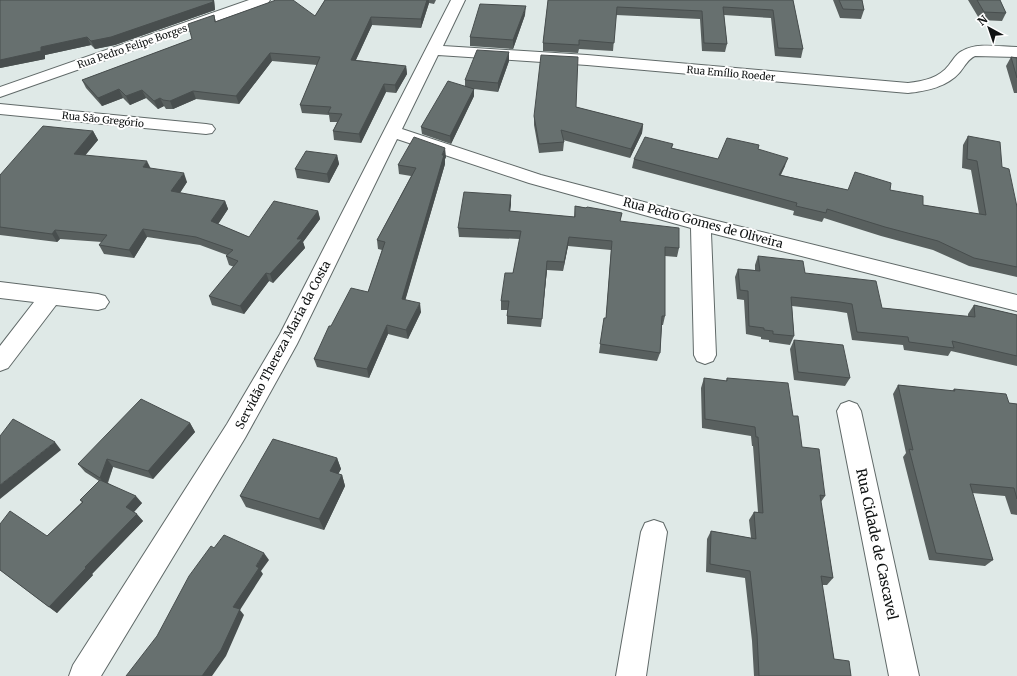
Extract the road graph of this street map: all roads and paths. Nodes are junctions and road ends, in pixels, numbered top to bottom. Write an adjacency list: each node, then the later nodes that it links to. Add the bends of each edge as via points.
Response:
1 (264, 0): 5 (street, Rua Pedro Felipe Borges)
2 (458, 0): 3 (street, Servidão Thereza Maria da Costa)
3 (433, 50): 4 (street, Rua Emílio Roeder, via 587,60 908,88 939,82 966,54 977,51); 8 (street, Servidão Thereza Maria da Costa)
4 (1017, 52)
5 (0, 92)
6 (0, 109): 7 (street, Rua São Gregório)
7 (206, 130)
8 (392, 132): 9 (street, Rua Pedro Gomes de Oliveira, via 535,179); 18 (street, Servidão Thereza Maria da Costa, via 289,338 236,432)
9 (701, 224): 13 (street, Rua Pedro Gomes de Oliveira); 14 (street)
10 (0, 290): 11 (street)
11 (51, 296): 12 (street); 15 (street)
12 (98, 302)
13 (1017, 303)
14 (705, 355)
15 (0, 362)
16 (849, 411): 20 (street, Rua Cidade de Cascavel)
17 (654, 532): 19 (street)
18 (84, 676)
19 (631, 676)
20 (904, 676)

